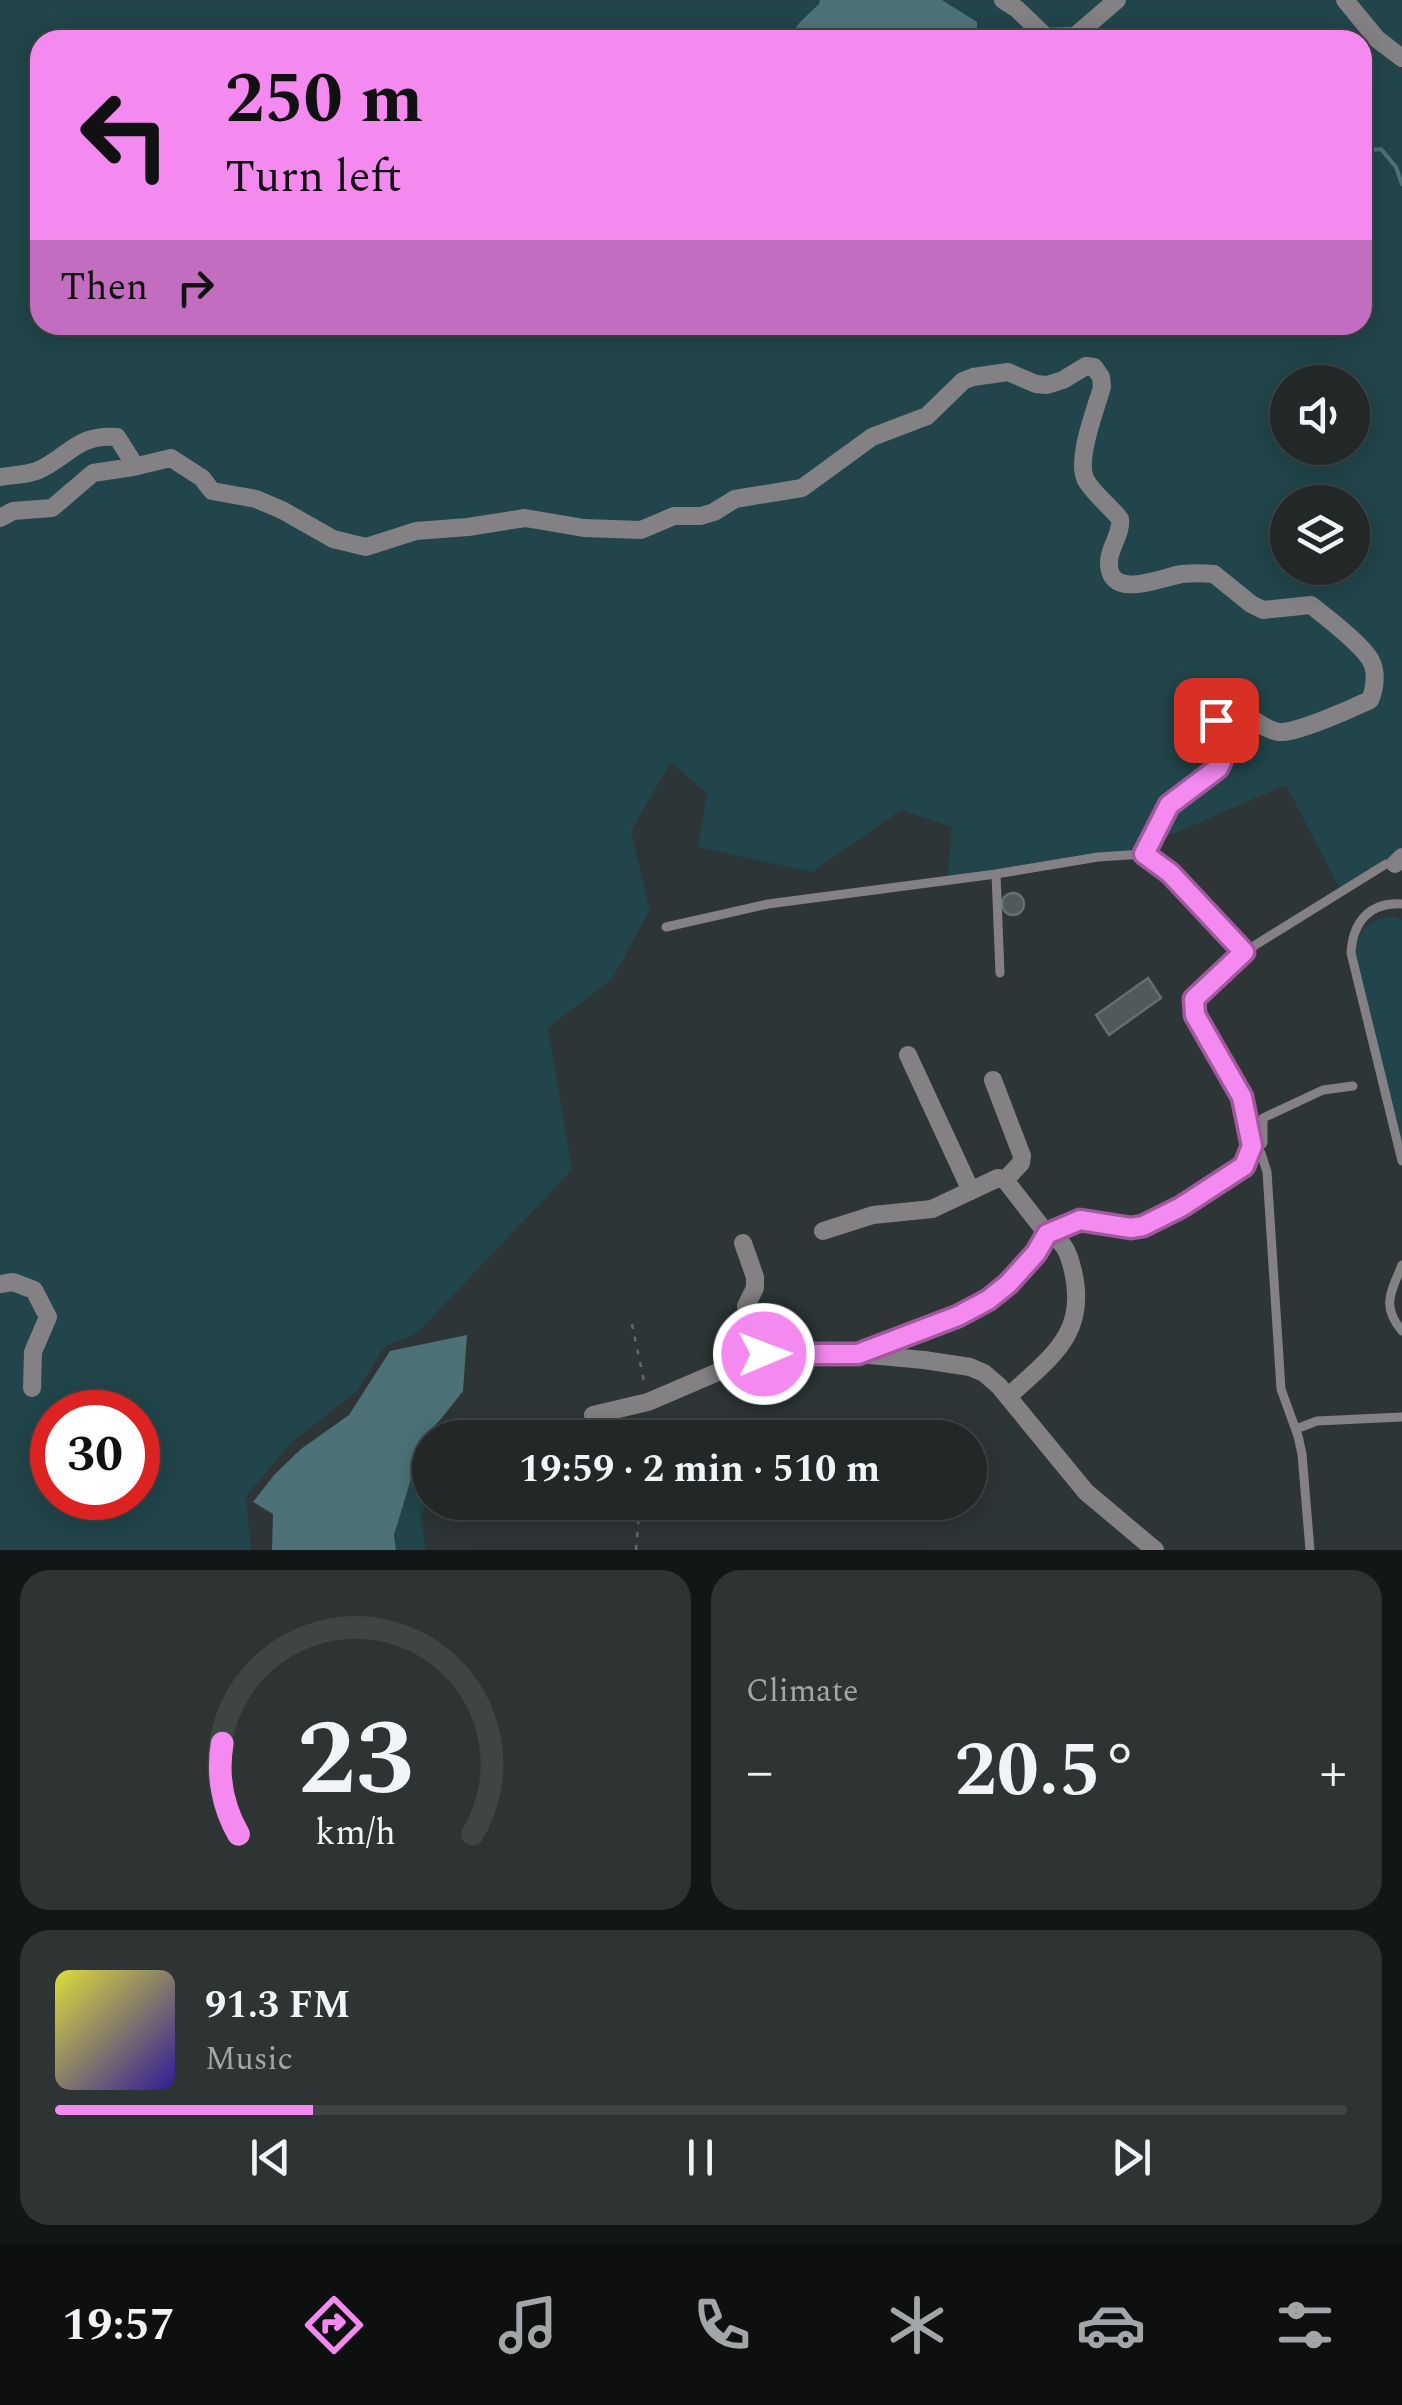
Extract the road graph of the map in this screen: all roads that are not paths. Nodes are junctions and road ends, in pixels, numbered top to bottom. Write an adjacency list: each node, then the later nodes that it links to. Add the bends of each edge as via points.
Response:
1 (1003, 0): 4 (street)
2 (1117, 0): 5 (street)
3 (1345, 0): 6 (street)
4 (1039, 30)
5 (1082, 30)
6 (1370, 30)
7 (1372, 33): 8 (street)
8 (1402, 58)
9 (133, 467): 10 (street, via 112,436 74,445 36,471); 11 (street, via 94,473 52,508); 12 (street, via 171,458 212,491 256,499 366,547 416,531 525,518 641,530 674,516 714,512 736,499 802,488 872,438 927,416 973,377 1008,372 1047,385 1094,367 1102,387 1082,472 1120,519 1108,560 1113,577 1134,585 1214,574 1263,610 1311,605 1368,655 1374,669 1370,700 1291,731 1221,710 1218,768 1169,805)
10 (0, 477)
11 (0, 518)
12 (1144, 854): 14 (lane); 17 (lane)
13 (1400, 863): 17 (lane, via 1386,864)
14 (996, 874): 16 (lane, via 768,904); 18 (lane)
15 (1401, 902): 23 (lane, via 1364,915 1351,953)
16 (666, 927)
17 (1244, 952): 22 (lane, via 1192,1004 1242,1097)
18 (1000, 973)
19 (908, 1056): 25 (street)
20 (993, 1080): 24 (street, via 1022,1156)
21 (1353, 1086): 22 (lane, via 1322,1090 1265,1117 1264,1140)
22 (1255, 1147): 27 (lane, via 1238,1172 1143,1226 1080,1220); 38 (lane, via 1267,1172 1281,1388)
23 (1402, 1161)
24 (1005, 1180): 25 (street); 27 (street)
25 (971, 1191): 26 (street, via 932,1209 873,1215)
26 (823, 1231)
27 (1047, 1234): 32 (street, via 1022,1270 988,1300); 35 (street, via 1066,1248 1076,1314 1064,1341)
28 (743, 1243): 33 (street, via 755,1277 746,1306)
29 (1402, 1265): 31 (lane, via 1389,1301)
30 (0, 1284): 34 (street, via 34,1290 48,1317 33,1352)
31 (1402, 1331)
32 (858, 1354): 33 (street); 35 (street, via 970,1367)
33 (758, 1356): 36 (street, via 648,1402)
34 (32, 1388)
35 (1008, 1397): 39 (street, via 1086,1492)
36 (593, 1415)
37 (1402, 1417): 38 (lane, via 1318,1420)
38 (1296, 1428): 40 (lane)
39 (1155, 1550)
40 (1310, 1550)

